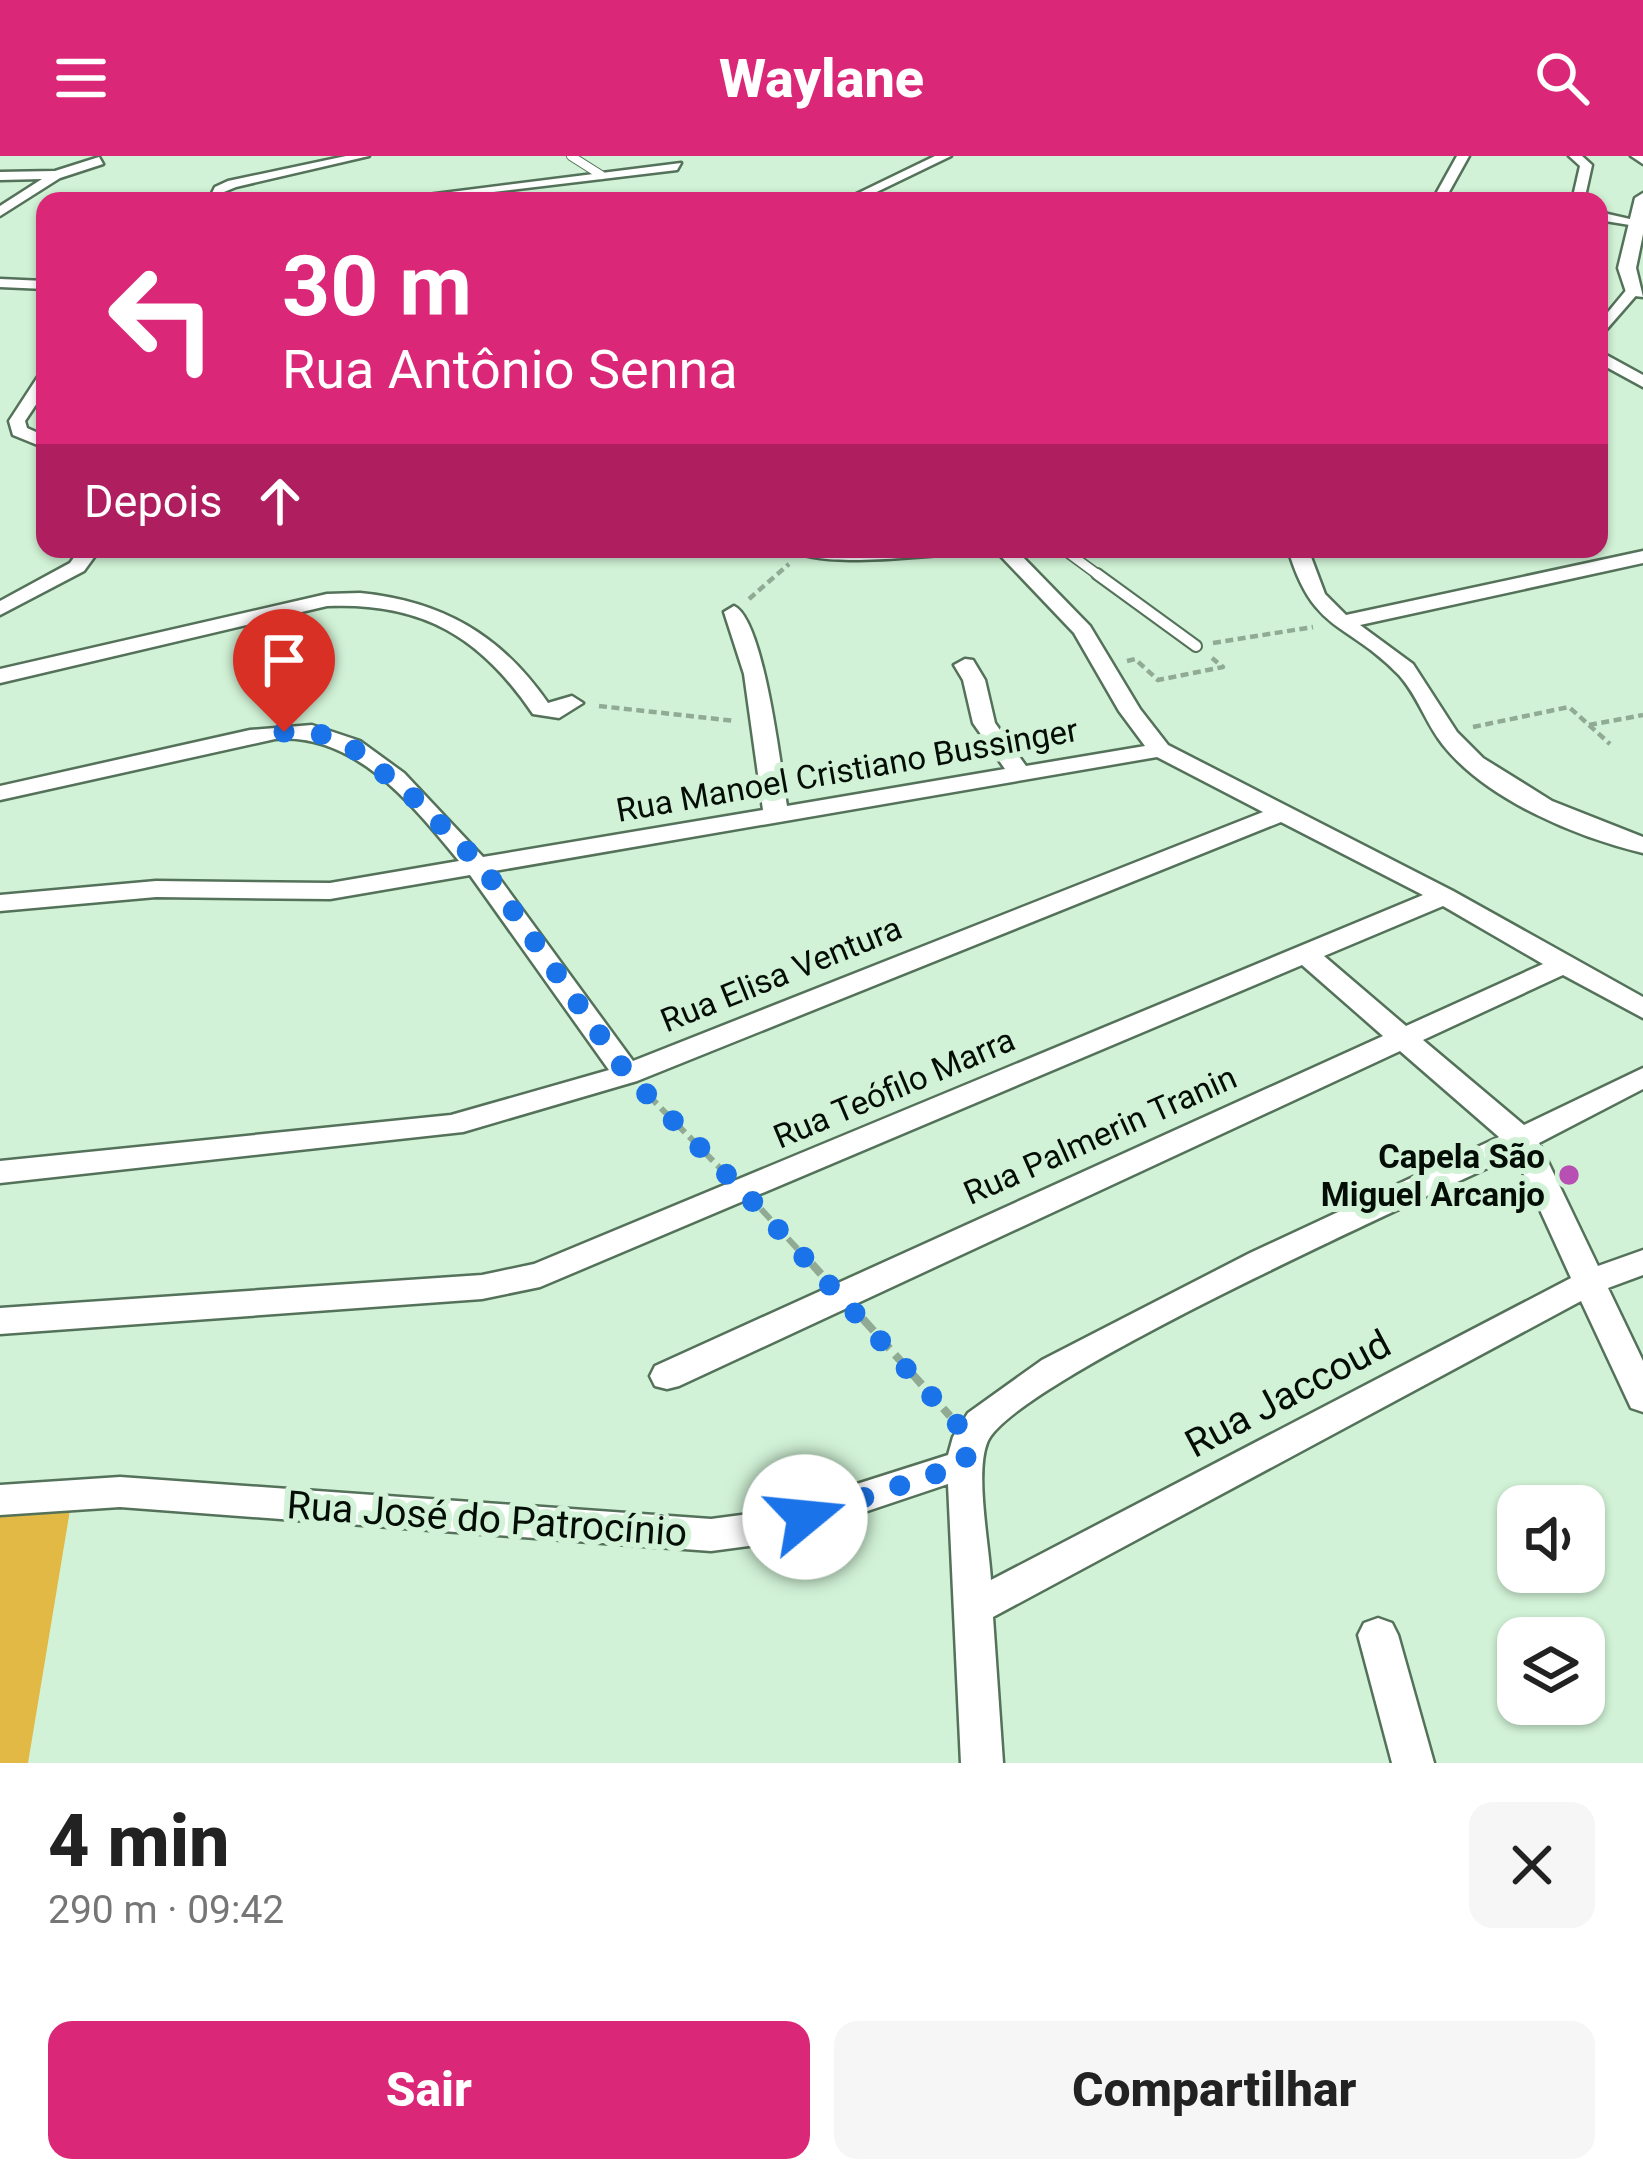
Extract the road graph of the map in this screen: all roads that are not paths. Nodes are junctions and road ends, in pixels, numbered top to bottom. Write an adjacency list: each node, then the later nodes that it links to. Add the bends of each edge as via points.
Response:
1 (363, 156): 7 (street)
2 (571, 156): 10 (lane)
3 (945, 156): 14 (street)
4 (1463, 156): 15 (street)
5 (1575, 156): 16 (street, via 1586,165)
6 (99, 161): 9 (street)
7 (311, 161): 12 (street)
8 (677, 166): 10 (street)
9 (56, 175): 11 (street); 18 (street)
10 (601, 175): 13 (street)
11 (0, 176)
12 (218, 192)
13 (460, 192)
14 (867, 192)
15 (1443, 192)
16 (1580, 192)
17 (1643, 198): 20 (street)
18 (0, 212)
19 (1608, 217): 20 (street)
20 (1636, 222): 23 (street, via 1627,268)
21 (0, 283): 22 (street)
22 (36, 285)
23 (1638, 292): 24 (street)
24 (1608, 324)
25 (1608, 361): 26 (street)
26 (1643, 382)
27 (36, 392): 28 (street, via 17,421)
28 (36, 439)
29 (1608, 548): 34 (street)
30 (84, 558): 35 (street)
31 (1013, 558): 42 (street, via 1082,630)
32 (1076, 558): 38 (lane)
33 (1301, 558): 37 (street, via 1321,608)
34 (1638, 562): 37 (street)
35 (0, 609)
36 (734, 612): 46 (street, via 755,674)
37 (1340, 623): 47 (street, via 1405,668 1445,733 1483,768)
38 (1196, 646)
39 (965, 665): 43 (street, via 984,723)
40 (0, 676): 41 (street, via 327,599 370,598 445,618 492,646 541,709)
41 (572, 703)
42 (1160, 750): 43 (street, Rua Manoel Cristiano Bussinger); 45 (street)
43 (1019, 773): 46 (street, Rua Manoel Cristiano Bussinger)
44 (0, 793): 48 (street, via 166,752 310,731 377,764)
45 (1285, 812): 49 (street); 55 (street, Rua Elisa Ventura)
46 (776, 813): 48 (street, Rua Manoel Cristiano Bussinger)
47 (1643, 846)
48 (482, 866): 50 (street, Rua Manoel Cristiano Bussinger, via 329,891 156,889); 55 (street)
49 (1444, 896): 51 (street, Rua Teófilo Marra); 52 (street)
50 (0, 903)
51 (1305, 954): 54 (street); 61 (street, Rua Teófilo Marra, via 540,1274 482,1287)
52 (1564, 964): 53 (street); 54 (street, Rua Palmerin Tranin)
53 (1643, 1010)
54 (1405, 1036): 57 (street); 62 (street, Rua Palmerin Tranin)
55 (627, 1074): 58 (street, Rua Elisa Ventura, via 452,1125)
56 (1643, 1077): 57 (street)
57 (1524, 1142): 60 (street); 64 (street, via 1242,1268 1073,1360 984,1418)
58 (0, 1172)
59 (1643, 1262): 60 (street, Rua Jaccoud)
60 (1592, 1282): 63 (street); 66 (street, Rua Jaccoud)
61 (0, 1321)
62 (667, 1376)
63 (1643, 1398)
64 (967, 1450): 65 (street, Rua José do Patrocínio, via 772,1527 711,1535 119,1492); 66 (street)
65 (0, 1500)
66 (976, 1607): 68 (street)
67 (1378, 1635): 69 (street)
68 (982, 1763)
69 (1413, 1763)

